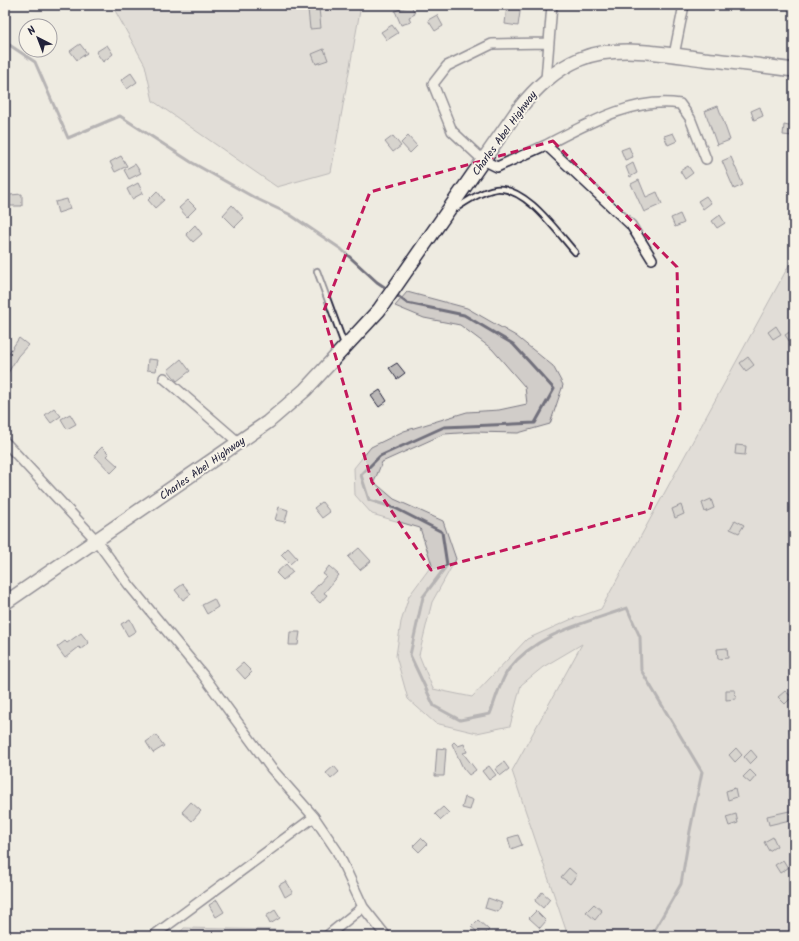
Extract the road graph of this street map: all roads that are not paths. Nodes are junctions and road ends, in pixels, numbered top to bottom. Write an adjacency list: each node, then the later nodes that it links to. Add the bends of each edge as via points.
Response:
1 (552, 5): 3 (street)
2 (684, 5): 4 (street)
3 (549, 43): 6 (street); 9 (street, via 492,44 447,66 433,84 452,131)
4 (674, 55): 5 (main road, Charles Abel Highway); 6 (main road, Charles Abel Highway, via 611,51 581,58)
5 (794, 70)
6 (546, 80): 9 (main road, Charles Abel Highway, via 518,110)
7 (546, 145): 8 (street, via 607,114 664,101 680,104 690,118); 9 (street, via 497,167); 12 (street, via 631,225)
8 (706, 159)
9 (483, 160): 10 (main road, Charles Abel Highway)
10 (448, 213): 11 (lane, via 474,197 496,189 514,192 528,200); 14 (main road, Charles Abel Highway, via 379,310)
11 (576, 252)
12 (652, 259)
13 (317, 271): 14 (lane)
14 (346, 347): 17 (main road, Charles Abel Highway, via 305,390 268,422)
15 (164, 378): 17 (street)
16 (5, 442): 18 (street)
17 (238, 442): 18 (main road, Charles Abel Highway)
18 (96, 540): 19 (main road, Charles Abel Highway); 20 (street, via 128,585 202,675 271,768)
19 (5, 603)
20 (314, 817): 21 (street, via 337,851); 22 (street)
21 (363, 907): 23 (street); 24 (street)
22 (153, 936)
23 (327, 936)
24 (386, 936)

